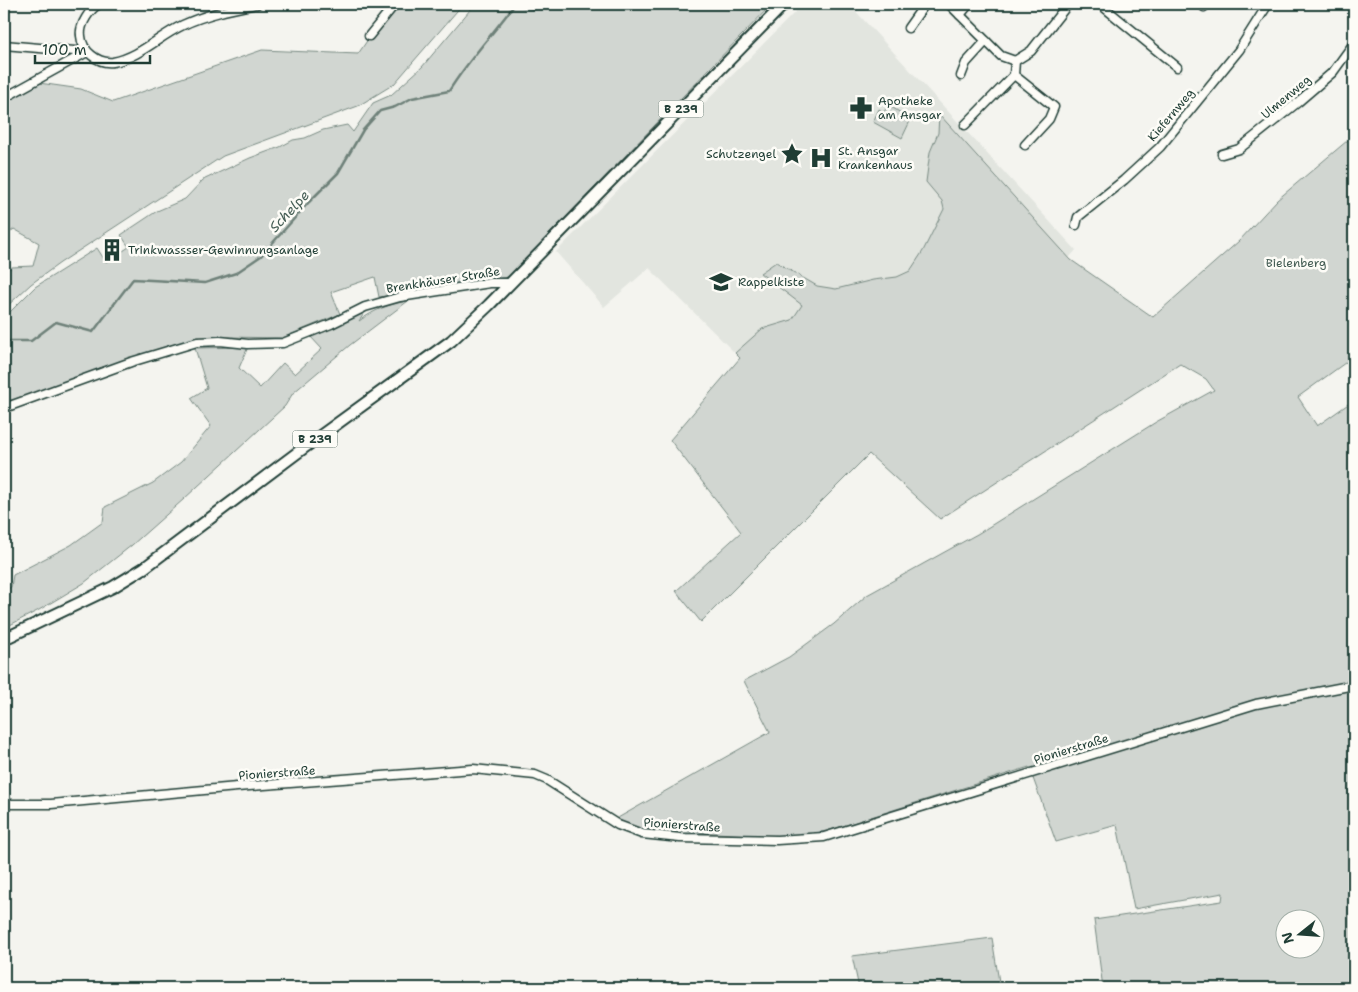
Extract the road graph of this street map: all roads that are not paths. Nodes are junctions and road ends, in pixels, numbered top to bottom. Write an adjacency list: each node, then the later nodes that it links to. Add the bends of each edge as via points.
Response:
1 (99, 4): 17 (street, via 91,10 80,35)
2 (257, 4): 17 (street, via 184,24 129,57 110,62 98,60)
3 (395, 4): 13 (street)
4 (784, 4): 27 (main road, Brenkhäuser Straße / B 239)
5 (925, 4): 12 (street)
6 (949, 4): 11 (street)
7 (969, 4): 11 (street)
8 (1068, 4): 18 (street, via 1031,51)
9 (1100, 4): 19 (street)
10 (1268, 4): 26 (street, Kiefernweg, via 1239,50 1160,147 1078,217)
11 (960, 15): 14 (street)
12 (908, 28)
13 (369, 36)
14 (986, 41): 18 (street, via 1001,56); 21 (street, via 966,63)
15 (1354, 43): 25 (street, Ulmenweg, via 1333,72 1298,102 1239,149)
16 (4, 45): 17 (street)
17 (87, 52): 22 (street)
18 (1015, 61): 20 (street)
19 (1177, 67)
20 (1014, 75): 23 (street); 24 (street, via 1054,107 1049,119)
21 (960, 76)
22 (4, 98)
23 (965, 125)
24 (1025, 144)
25 (1222, 154)
26 (1076, 225)
27 (511, 283): 28 (street, Brenkhäuser Straße, via 400,297 365,307 283,343 197,342 130,362); 29 (main road, B 239, via 450,340 144,568 113,587)
28 (7, 407)
29 (4, 639)
30 (1354, 685): 31 (street, Pionierstraße, via 1256,704 824,837 798,840 720,840 642,834 618,825 535,775 473,770 51,804)
31 (4, 804)

